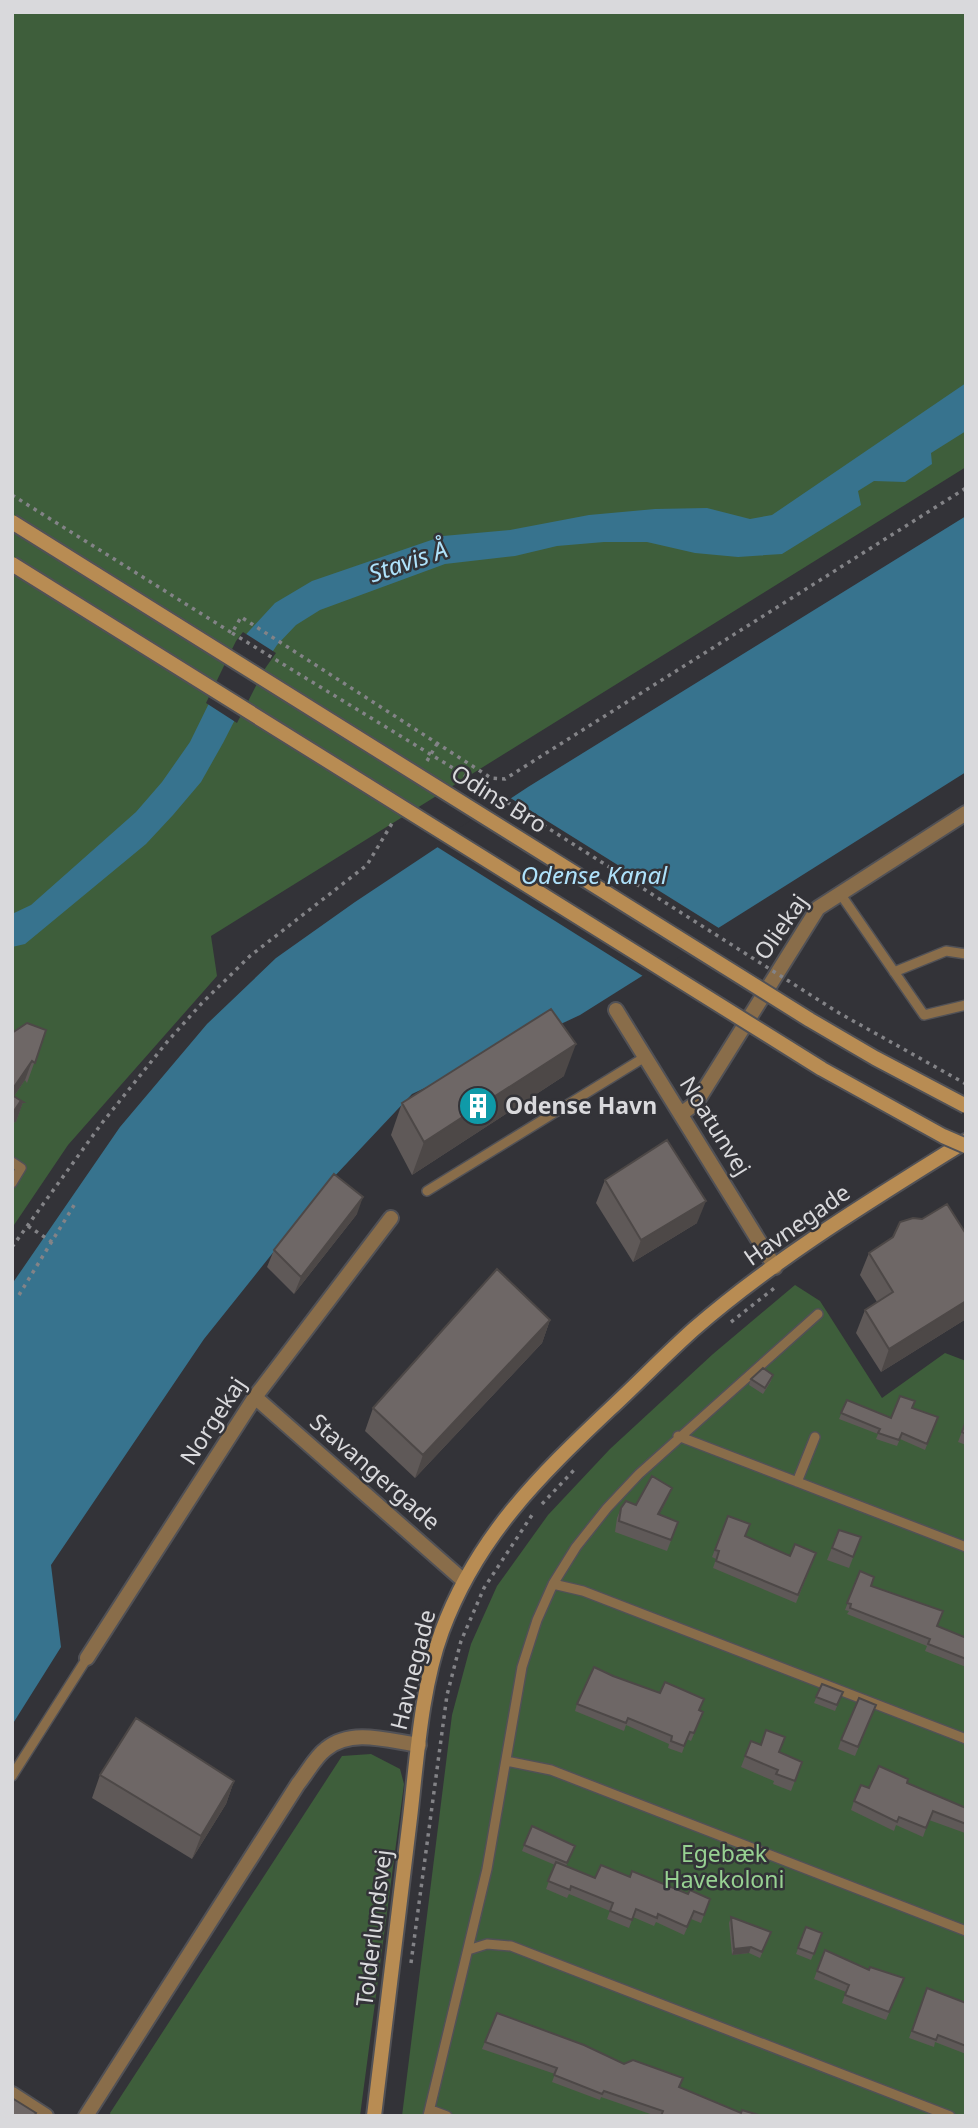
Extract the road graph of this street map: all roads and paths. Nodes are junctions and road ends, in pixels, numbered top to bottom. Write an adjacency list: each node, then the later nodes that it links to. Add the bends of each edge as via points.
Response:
1 (966, 488): 6 (path, via 505,779 491,778)
2 (12, 495): 5 (path, Odins Bro)
3 (12, 522): 17 (main road, Odins Bro, bridge, via 810,1020)
4 (12, 564): 19 (main road, bridge, via 822,1069 930,1130)
5 (232, 633): 6 (path, via 241,617); 16 (path, Odins Bro, bridge, via 839,1013)
6 (438, 742): 7 (path)
7 (424, 766)
8 (966, 813): 10 (street, Oliekaj)
9 (398, 814): 25 (path, via 367,864 250,956 202,1003 68,1168)
10 (839, 892): 12 (lane); 18 (street, Oliekaj, via 818,908 696,1103)
11 (966, 954): 12 (lane, via 946,951)
12 (894, 972): 13 (lane, via 924,1015)
13 (966, 1005)
14 (616, 1010): 15 (street, Noatunvej)
15 (645, 1057): 18 (street, Noatunvej); 22 (lane)
16 (966, 1084)
17 (966, 1106)
18 (681, 1114): 28 (street, Noatunvej)
19 (966, 1143): 28 (main road, Havnegade)
20 (12, 1162): 21 (lane, via 21,1168)
21 (12, 1183)
22 (427, 1191)
23 (76, 1202): 26 (path)
24 (390, 1218): 31 (street, Norgekaj)
25 (27, 1226): 26 (path); 27 (path)
26 (52, 1242): 29 (path)
27 (12, 1247)
28 (775, 1267): 36 (main road, Havnegade, via 695,1329 545,1470 480,1553)
29 (19, 1295)
30 (818, 1314): 32 (lane)
31 (255, 1397): 36 (street, Stavangergade); 38 (street, Norgekaj)
32 (678, 1436): 34 (lane); 37 (lane, via 607,1508)
33 (815, 1437): 34 (lane)
34 (797, 1482): 35 (lane)
35 (966, 1547)
36 (464, 1581): 40 (main road, Havnegade, via 431,1672)
37 (553, 1584): 39 (lane, via 583,1591); 41 (lane, via 522,1667)
38 (87, 1658): 42 (lane)
39 (966, 1739)
40 (419, 1745): 48 (street, Havnegade, via 363,1737 344,1738 324,1750); 49 (main road, Tolderlundsvej)
41 (506, 1761): 43 (lane, via 551,1770); 44 (lane, via 497,1825)
42 (12, 1776)
43 (966, 1931)
44 (468, 1950): 46 (lane); 51 (lane, via 487,1944 511,1947)
45 (12, 2094): 47 (street)
46 (430, 2113): 50 (lane)
47 (46, 2116)
48 (86, 2116)
49 (374, 2116)
50 (447, 2116)
51 (950, 2116)

